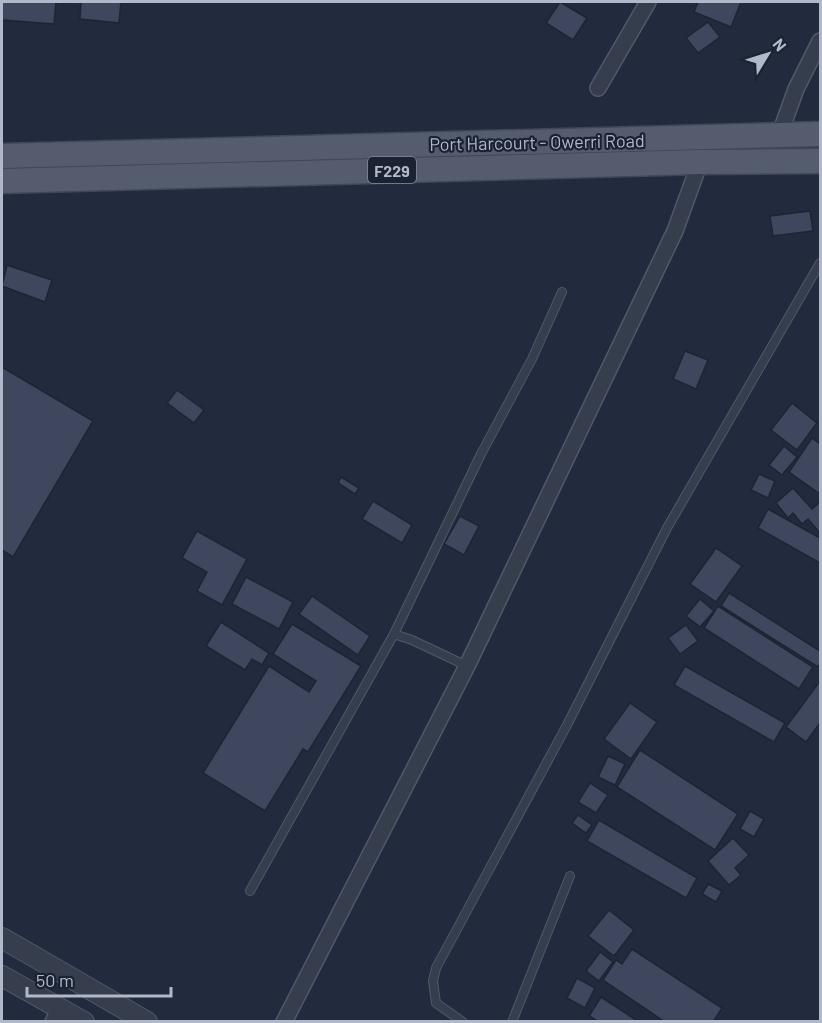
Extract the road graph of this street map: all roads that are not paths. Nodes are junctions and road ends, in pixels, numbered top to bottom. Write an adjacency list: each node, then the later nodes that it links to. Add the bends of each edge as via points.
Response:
1 (648, 2): 3 (street)
2 (820, 41): 5 (street, via 796,89)
3 (598, 88)
4 (820, 134): 5 (main road, Port Harcourt - Owerri Road / F229)
5 (779, 136): 6 (main road, Port Harcourt - Owerri Road / F229)
6 (2, 156)
7 (820, 161): 8 (main road, Port Harcourt - Owerri Road / F229)
8 (700, 162): 9 (main road, Port Harcourt - Owerri Road / F229); 13 (street, via 675,231)
9 (2, 181)
10 (820, 263): 22 (lane, via 668,528 436,968 436,1004)
11 (562, 292): 12 (lane)
12 (394, 634): 13 (lane); 15 (lane)
13 (467, 666): 21 (street)
14 (570, 876): 23 (lane)
15 (250, 891)
16 (2, 938): 20 (street)
17 (2, 976): 18 (street)
18 (56, 1015): 19 (street)
19 (84, 1022)
20 (147, 1022)
21 (284, 1022)
22 (463, 1022)
23 (512, 1022)

